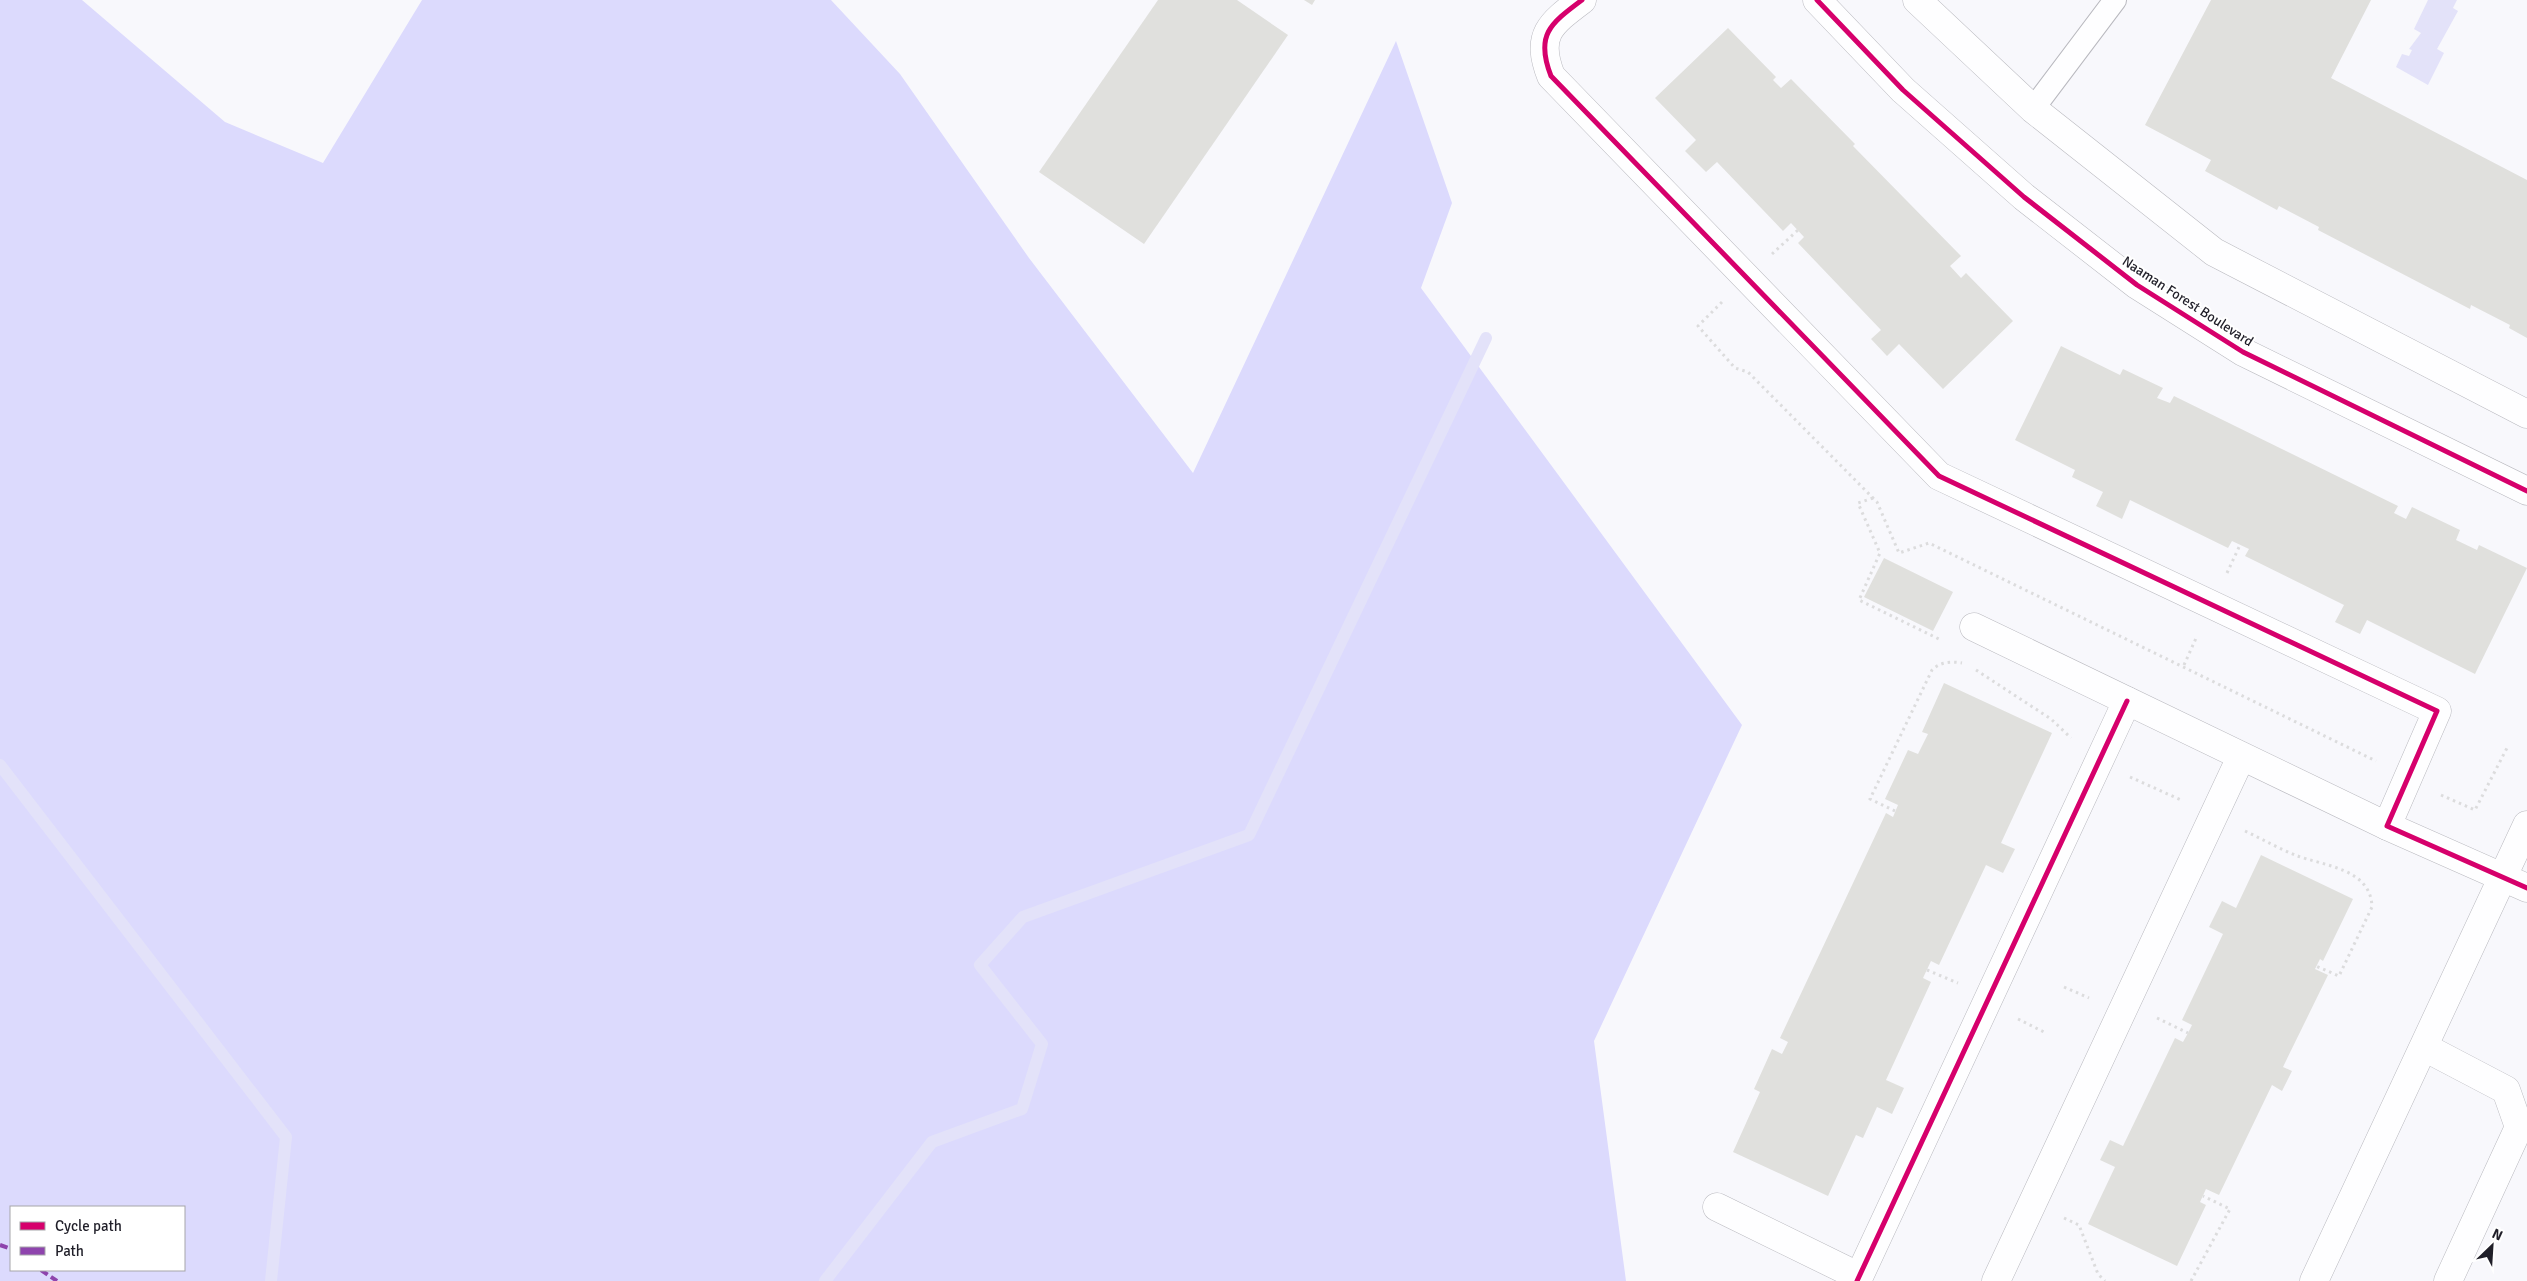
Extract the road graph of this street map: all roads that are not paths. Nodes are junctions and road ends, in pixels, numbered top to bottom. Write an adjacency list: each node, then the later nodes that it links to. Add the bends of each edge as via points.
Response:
1 (1582, 0): 12 (street, via 1556,20 1545,38 1544,57 1551,76 1939,476 2437,711)
2 (1817, 0): 7 (street, Naaman Forest Boulevard, via 1910,96 2024,197 2138,285 2243,352)
3 (1917, 0): 5 (street)
4 (2115, 0): 5 (lane)
5 (2033, 109): 6 (street, via 2214,252)
6 (2527, 414)
7 (2527, 491)
8 (1974, 627): 9 (street)
9 (2127, 701): 10 (street); 17 (street)
10 (2241, 757): 12 (street); 18 (street)
11 (2527, 825): 13 (street)
12 (2387, 826): 13 (street)
13 (2502, 878): 14 (street); 15 (street)
14 (2527, 888)
15 (2424, 1047): 19 (street); 20 (street, via 2506,1090 2519,1126)
16 (1717, 1208): 17 (street)
17 (1858, 1278)
18 (1996, 1281)
19 (2314, 1281)
20 (2448, 1281)

